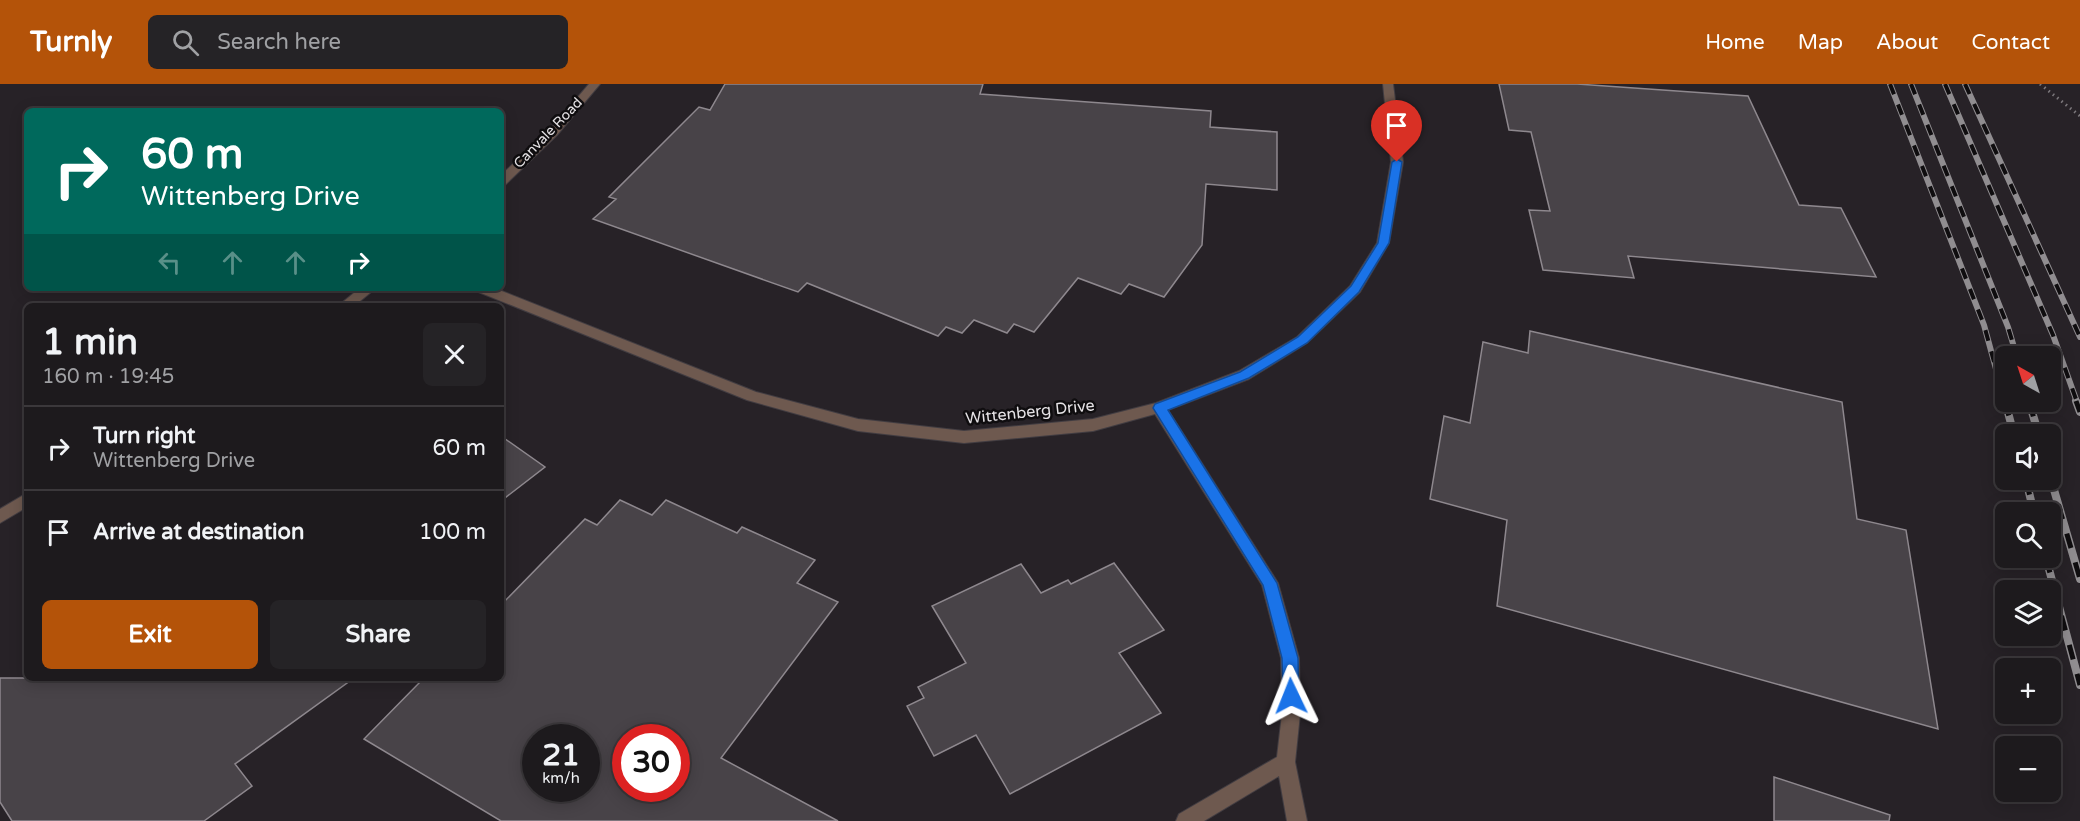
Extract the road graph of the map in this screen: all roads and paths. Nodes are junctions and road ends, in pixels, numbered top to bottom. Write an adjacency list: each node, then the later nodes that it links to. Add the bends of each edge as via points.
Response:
1 (595, 84): 5 (street, Canvale Road, via 553,133)
2 (1388, 84): 9 (street, Wittenberg Drive, via 1397,162 1383,243 1355,289 1302,340 1244,375)
3 (2040, 84): 4 (path)
4 (2080, 116)
5 (504, 179)
6 (365, 291): 8 (street)
7 (489, 291): 9 (street, Wittenberg Drive, via 752,396 858,425 964,437 1093,425)
8 (349, 303)
9 (1159, 408): 12 (street, via 1270,583 1290,658 1292,714)
10 (24, 501): 11 (street)
11 (0, 517)
12 (1286, 762): 13 (street); 14 (street)
13 (1186, 821)
14 (1297, 821)

